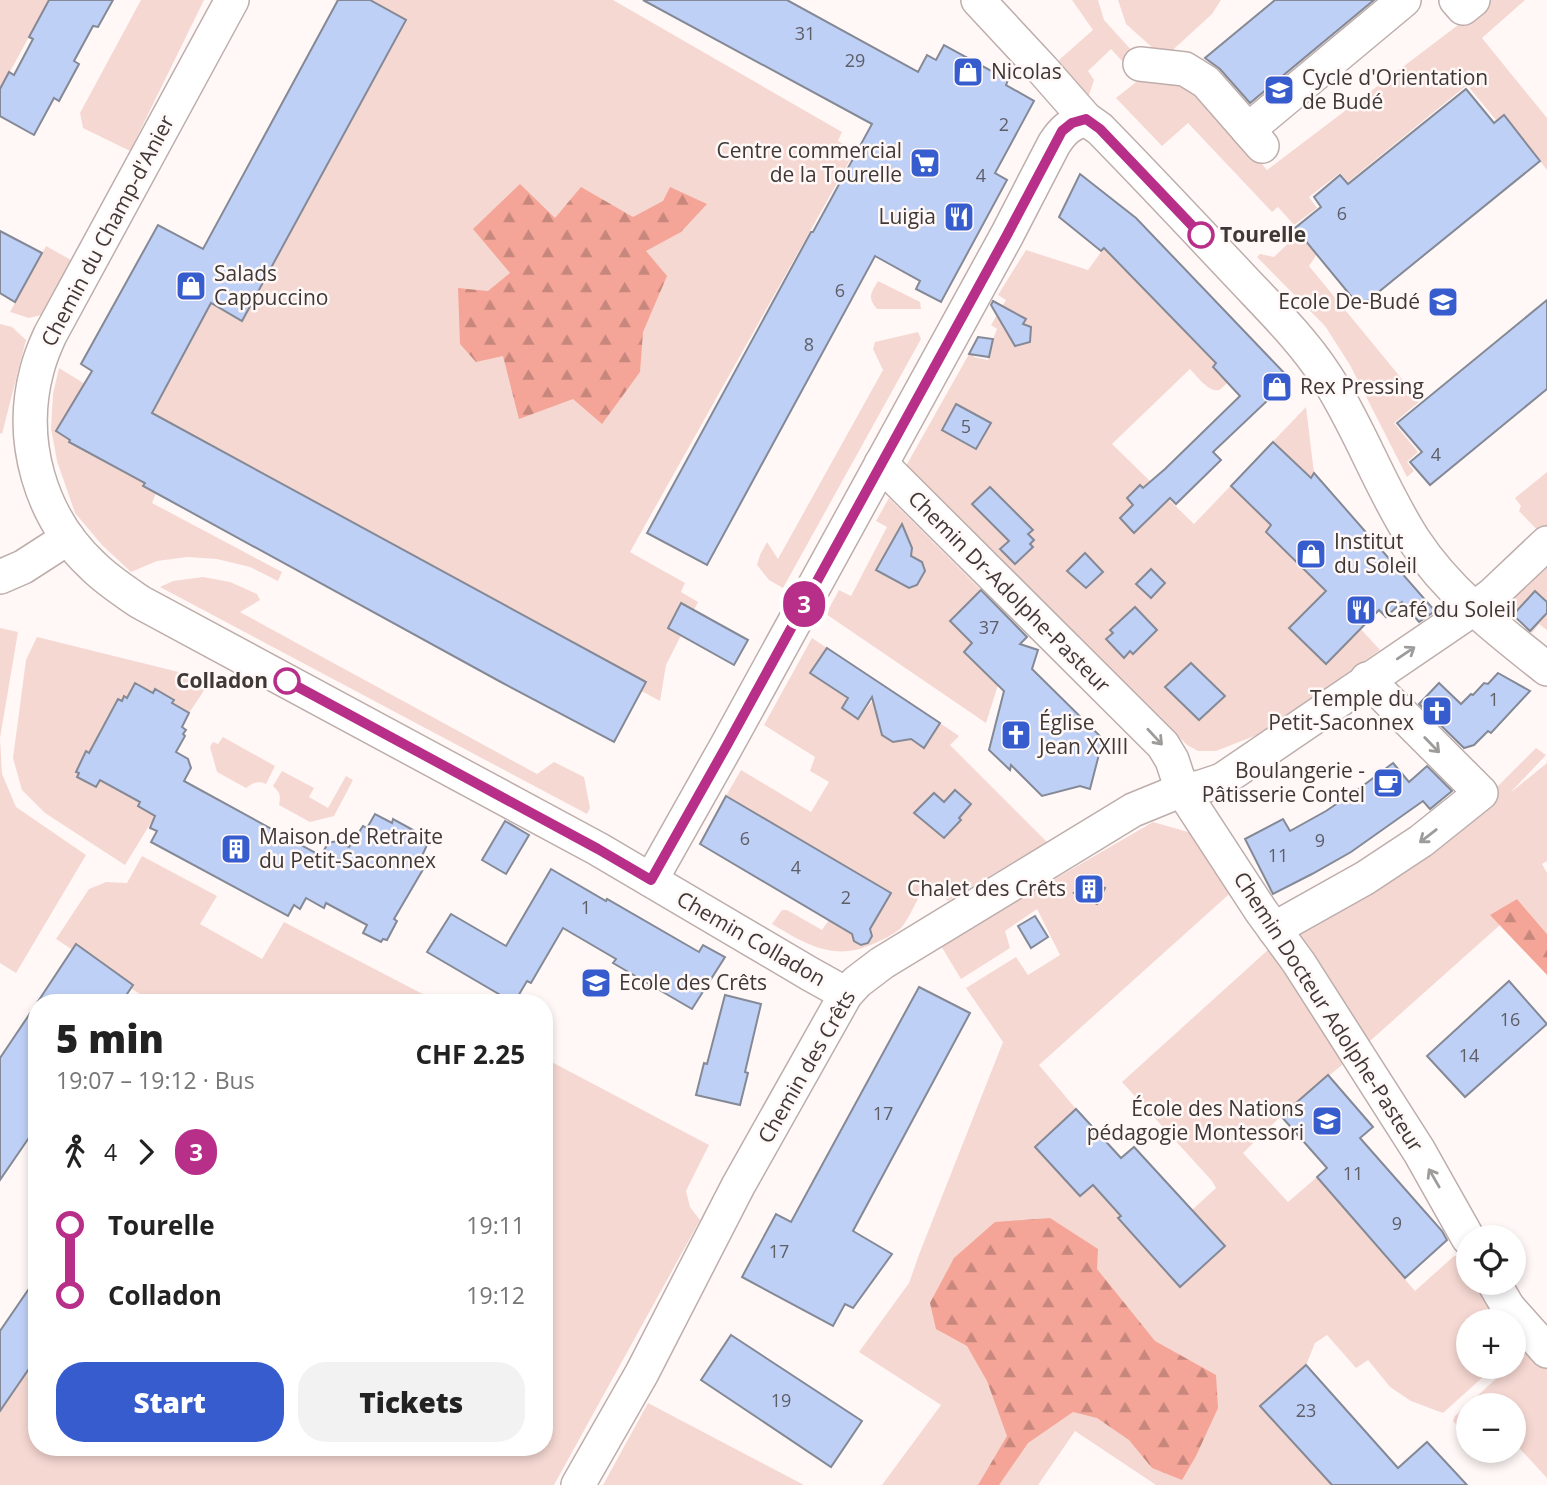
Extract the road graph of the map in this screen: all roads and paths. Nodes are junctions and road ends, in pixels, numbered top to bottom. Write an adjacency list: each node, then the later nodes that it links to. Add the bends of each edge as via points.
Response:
1 (232, 0): 9 (street, Chemin du Champ-d'Anier, via 50,335 37,369 30,419 33,454 43,492)
2 (978, 0): 7 (street)
3 (1404, 0): 6 (street, via 1255,138 1206,82 1185,69)
4 (1455, 0): 5 (street, via 1463,8)
5 (1473, 0)
6 (1140, 64)
7 (1086, 119): 8 (street, via 1072,123 1054,144); 13 (street, via 1294,334 1333,386 1414,540)
8 (881, 464): 16 (street, Chemin Dr-Adolphe-Pasteur, one-way to 16, via 1163,745); 17 (street)
9 (68, 538): 11 (street); 12 (street, Chemin du Champ-d'Anier, via 109,581)
10 (1547, 543): 13 (street, Chemin des Crêts)
11 (0, 577)
12 (140, 602): 17 (street, Chemin Colladon)
13 (1473, 608): 14 (street); 15 (street, Chemin des Crêts, one-way to 13)
14 (1547, 669)
15 (1367, 679): 16 (street, Chemin des Crêts, via 1222,780); 18 (street, one-way to 18, via 1481,793 1365,878)
16 (1182, 790): 18 (street, Chemin Docteur Adolphe-Pasteur); 19 (street, Chemin des Crêts, via 1133,810 882,963)
17 (651, 880): 19 (street, Chemin Colladon)
18 (1274, 929): 20 (street, Chemin Docteur Adolphe-Pasteur, one-way to 18, via 1419,1151)
19 (846, 994): 23 (street, Chemin des Crêts)
20 (1461, 1225)
21 (1501, 1295): 22 (street)
22 (1547, 1351)
23 (579, 1485)

